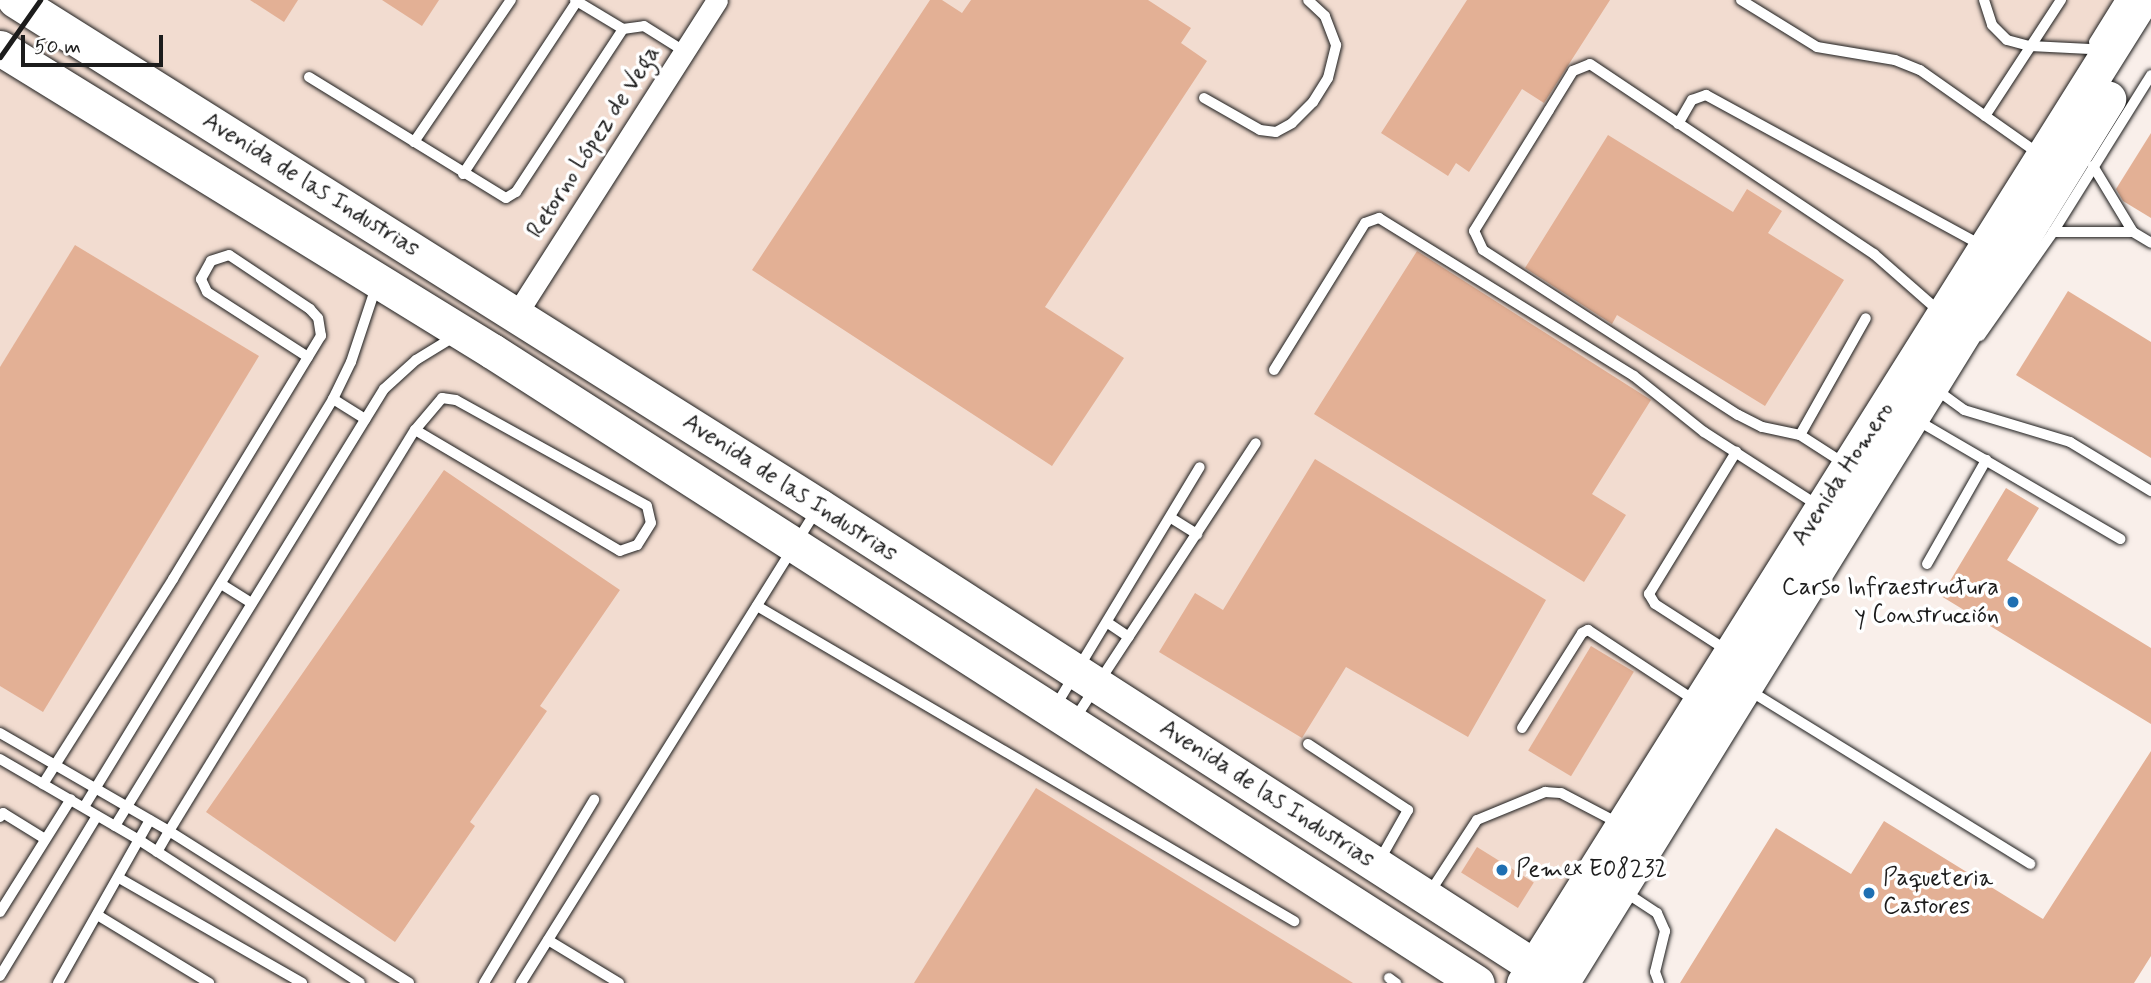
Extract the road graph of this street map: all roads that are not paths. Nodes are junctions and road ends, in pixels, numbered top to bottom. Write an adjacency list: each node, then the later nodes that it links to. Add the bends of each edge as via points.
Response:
1 (511, 0): 24 (lane)
2 (576, 0): 12 (lane); 28 (lane)
3 (717, 0): 16 (street, Retorno López de Vega)
4 (1308, 0): 20 (lane, via 1325,16 1336,45 1328,78 1292,123 1276,132 1260,130)
5 (1741, 0): 21 (lane, via 1817,47 1909,65)
6 (1984, 0): 13 (lane, via 1999,34)
7 (2061, 0): 13 (lane)
8 (2120, 0): 15 (lane)
9 (2141, 0): 36 (main road, Avenida Homero)
10 (15, 7): 33 (main road, Avenida de las Industrias)
11 (2151, 27): 36 (main road, Avenida Homero)
12 (624, 29): 16 (lane, via 644,26); 28 (lane, via 511,196 502,198)
13 (2030, 46): 15 (lane); 21 (lane)
14 (0, 48): 32 (main road, Avenida de las Industrias)
15 (2090, 49): 17 (lane)
16 (684, 51): 33 (street, Retorno López de Vega)
17 (2083, 60)
18 (2151, 75): 27 (lane)
19 (309, 77): 24 (lane)
20 (1204, 98)
21 (1985, 116): 25 (lane)
22 (1678, 124): 36 (lane, via 1874,254); 36 (lane, via 1692,100 1706,95 1974,236 1963,256); 44 (lane, via 1590,64 1579,66 1474,236 1490,256 1738,415 1762,427)
23 (2037, 135): 25 (lane)
24 (414, 142): 28 (lane)
25 (2029, 147): 26 (lane)
26 (2023, 158)
27 (2093, 166): 29 (lane); 30 (lane)
28 (463, 174)
29 (2053, 232): 30 (lane); 36 (lane, via 1984,332)
30 (2133, 232): 31 (lane)
31 (2151, 243)
32 (378, 281): 35 (main road, Avenida de las Industrias); 40 (lane, via 351,362)
33 (517, 313): 37 (main road); 51 (main road, Avenida de las Industrias)
34 (1866, 318): 44 (lane)
35 (461, 332): 37 (main road, Avenida de las Industrias); 42 (lane, via 397,374)
36 (1937, 350): 41 (main road, Avenida Homero); 48 (main road, Avenida Homero); 50 (lane, via 1964,410 2070,442)
37 (492, 351): 56 (main road, Avenida de las Industrias)
38 (308, 357): 38 (lane, via 321,336 318,318 310,309 229,255 211,261 201,279 206,292); 72 (lane)
39 (1274, 370): 46 (lane, via 1365,223 1379,218 1634,376)
40 (333, 399): 42 (lane); 58 (lane)
41 (1913, 418): 47 (lane); 65 (main road, Avenida Homero)
42 (365, 419): 59 (lane)
43 (415, 430): 43 (lane, via 435,401 456,400 647,506 651,523 637,545 620,551); 84 (lane)
44 (1800, 435): 48 (lane)
45 (1256, 443): 54 (lane)
46 (1735, 452): 52 (lane); 63 (lane, via 1649,594 1655,604)
47 (1986, 460): 55 (lane); 57 (lane)
48 (1848, 466): 52 (main road, Avenida Homero)
49 (1200, 467): 53 (lane)
50 (2151, 491)
51 (819, 506): 56 (lane); 64 (main road, Avenida de las Industrias)
52 (1822, 508): 63 (main road, Avenida Homero)
53 (1171, 518): 54 (lane); 61 (lane)
54 (1197, 534): 62 (lane)
55 (2120, 539)
56 (796, 544): 60 (lane); 67 (main road, Avenida de las Industrias)
57 (1927, 564)
58 (221, 584): 59 (lane); 74 (lane)
59 (251, 603): 78 (lane)
60 (757, 606): 95 (lane); 96 (lane)
61 (1108, 623): 62 (lane); 64 (lane)
62 (1129, 637): 64 (lane)
63 (1731, 653): 66 (main road, Avenida Homero)
64 (1087, 678): 67 (lane); 67 (lane); 89 (main road, Avenida de las Industrias)
65 (1745, 688): 88 (lane); 91 (main road, Avenida Homero)
66 (1699, 703): 68 (lane, via 1588,630 1581,633); 83 (main road, Avenida Homero)
67 (1063, 716): 107 (main road, Avenida de las Industrias)
68 (1522, 728)
69 (0, 733): 72 (lane)
70 (1308, 744): 89 (lane, via 1408,810 1407,820)
71 (0, 759): 73 (lane)
72 (54, 764): 73 (lane); 74 (lane)
73 (43, 783): 75 (lane)
74 (95, 789): 77 (lane); 78 (lane)
75 (71, 799): 77 (lane); 85 (lane)
76 (594, 800): 104 (lane)
77 (84, 807): 80 (lane)
78 (127, 808): 81 (lane); 82 (lane)
79 (1, 813): 85 (lane)
80 (97, 816): 82 (lane); 97 (lane)
81 (150, 820): 84 (lane); 86 (lane)
82 (115, 826): 86 (lane)
83 (1623, 826): 92 (lane, via 1562,793 1545,792 1476,820); 98 (main road, Avenida Homero)
84 (169, 831): 87 (lane); 103 (lane)
85 (45, 839): 93 (lane)
86 (139, 840): 87 (lane); 90 (lane)
87 (157, 852): 102 (lane)
88 (2029, 864)
89 (1377, 865): 92 (main road, Avenida de las Industrias)
90 (119, 878): 94 (lane); 101 (lane)
91 (1620, 888): 98 (main road, Avenida Homero); 108 (lane, via 1657,913 1665,931 1655,972)
92 (1427, 897): 98 (main road, Avenida de las Industrias)
93 (0, 912)
94 (99, 916): 99 (lane); 100 (lane)
95 (1294, 921)
96 (548, 940): 105 (lane); 106 (lane)
97 (0, 976)
98 (1544, 979)
99 (58, 983)
100 (209, 983)
101 (302, 983)
102 (360, 983)
103 (409, 983)
104 (484, 983)
105 (521, 983)
106 (619, 983)
107 (1477, 983)
108 (1659, 983)

